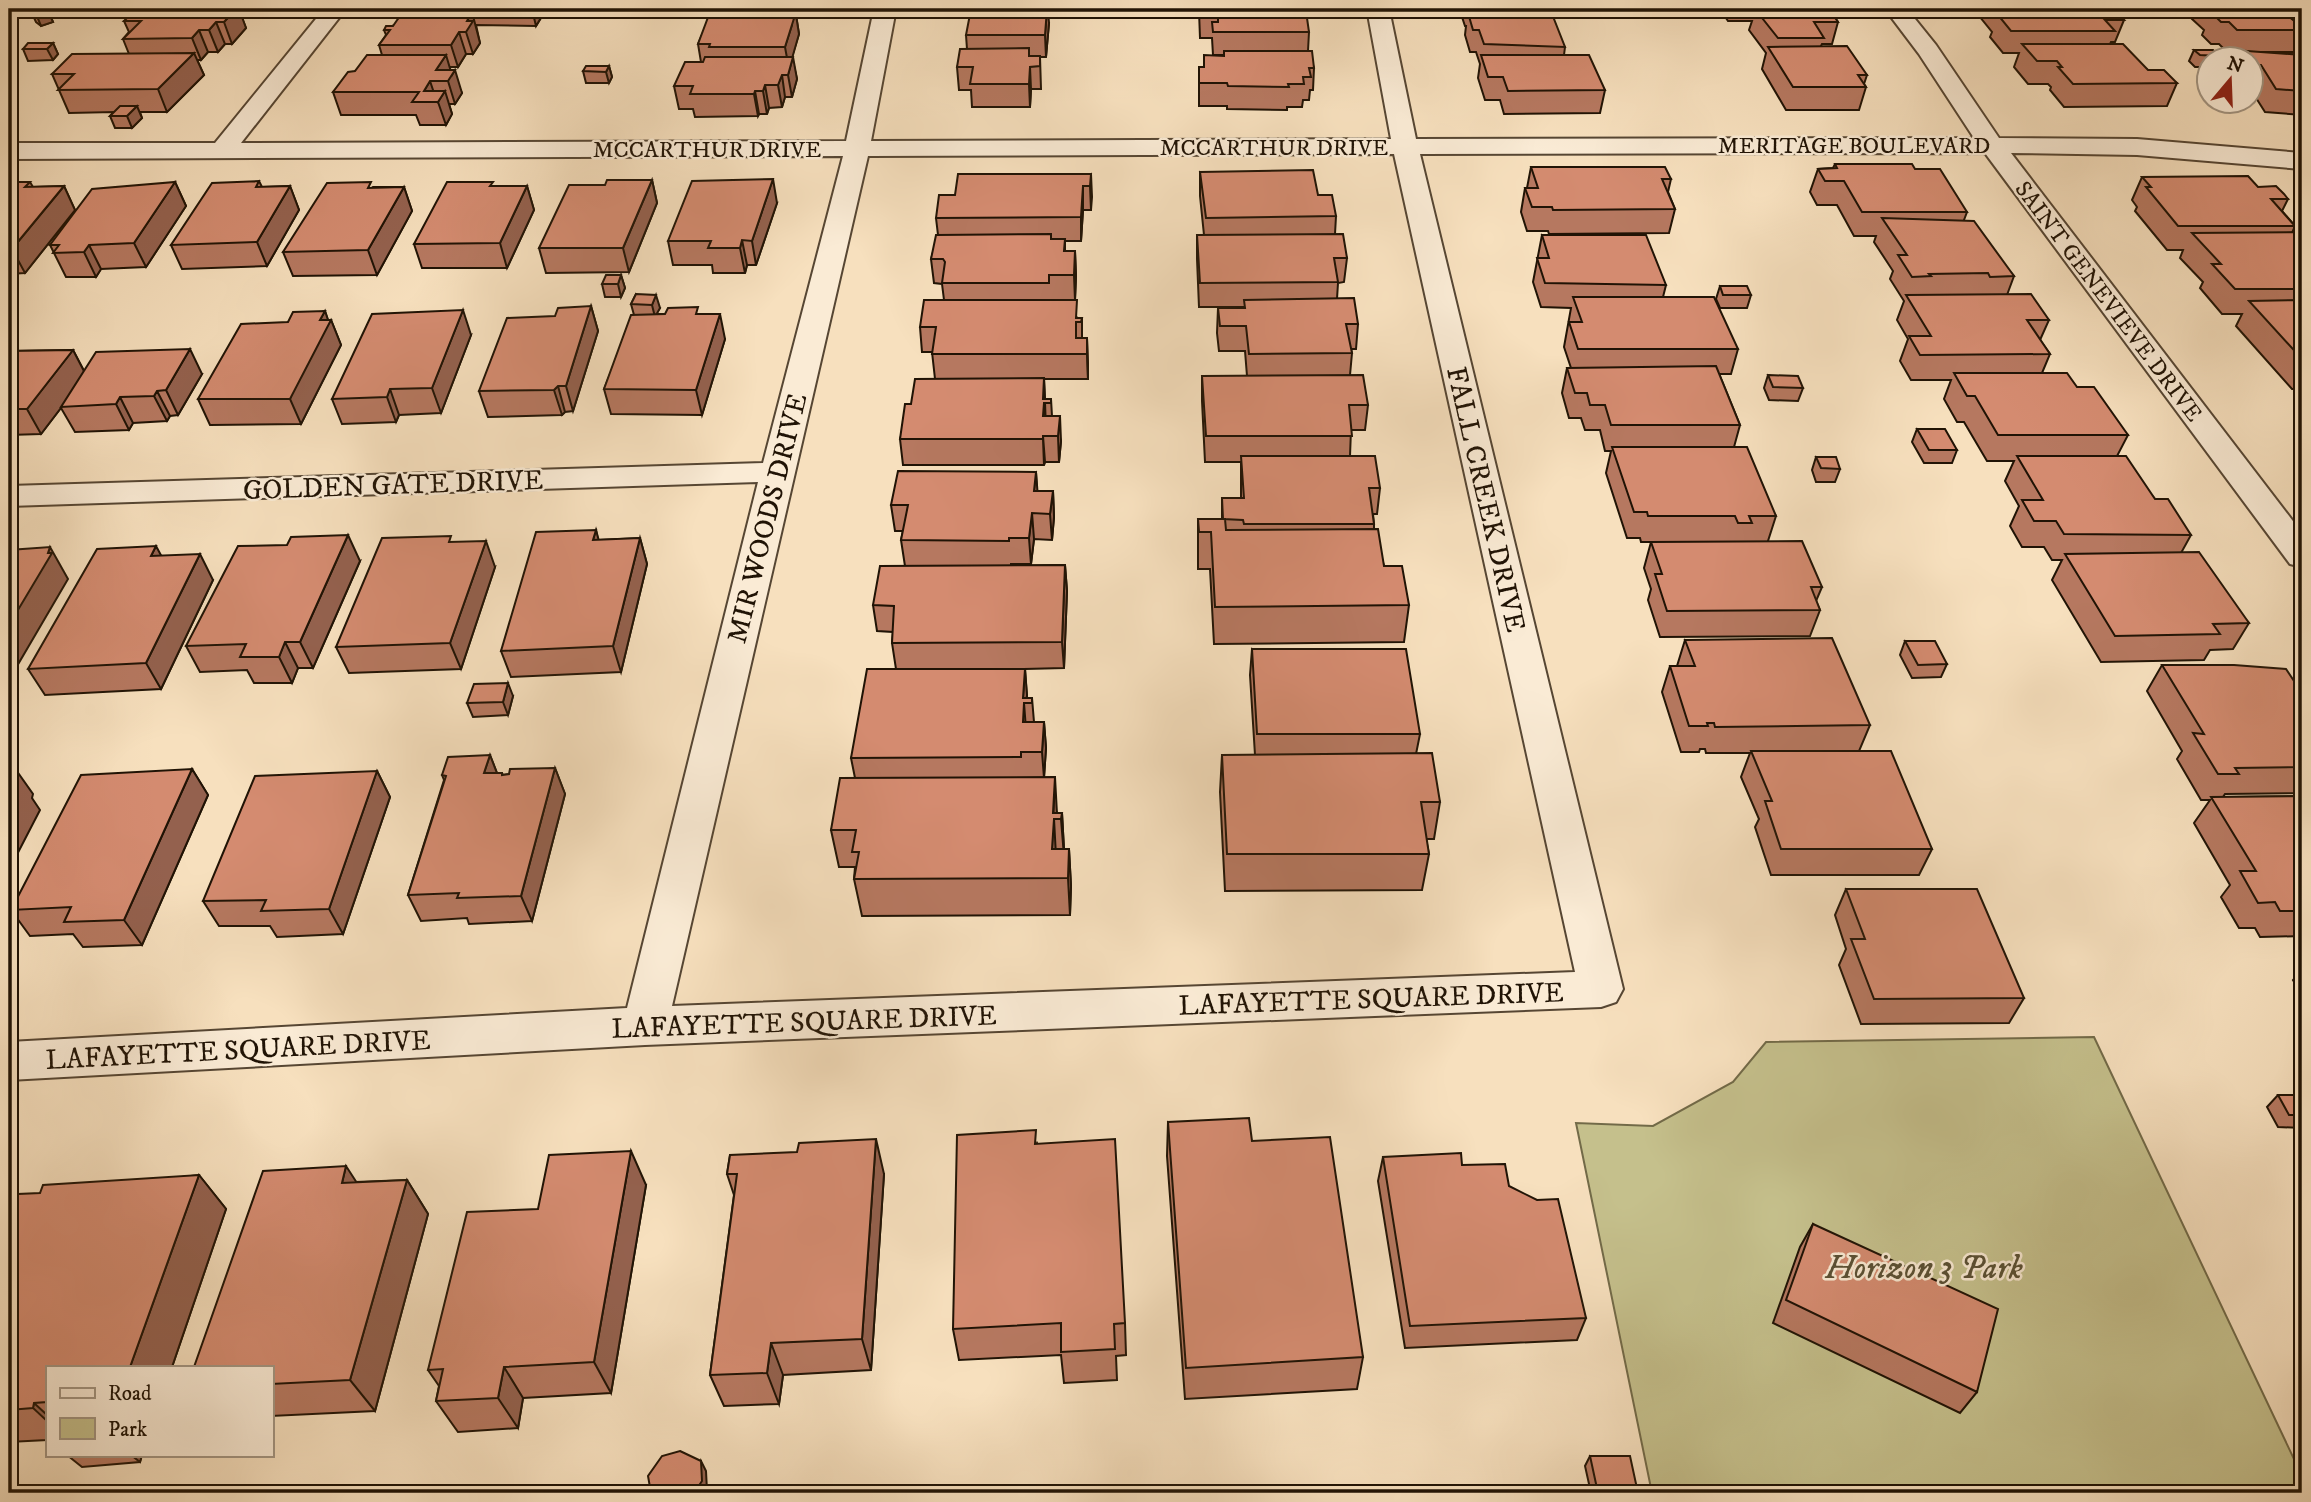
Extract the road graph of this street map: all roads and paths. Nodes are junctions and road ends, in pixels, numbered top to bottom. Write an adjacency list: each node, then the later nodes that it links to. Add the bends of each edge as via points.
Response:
1 (335, 9): 7 (street)
2 (885, 9): 8 (street, MIR WOODS DRIVE)
3 (1378, 9): 6 (street, FALL CREEK DRIVE)
4 (1896, 9): 5 (street, SAINT GENEVIEVE DRIVE)
5 (1992, 145): 6 (street, MERITAGE BOULEVARD); 10 (street, MERITAGE BOULEVARD, via 2137,147); 13 (street, SAINT GENEVIEVE DRIVE)
6 (1405, 146): 8 (street, MCCARTHUR DRIVE); 14 (street, FALL CREEK DRIVE)
7 (223, 149): 8 (street, MCCARTHUR DRIVE); 9 (street, MCCARTHUR DRIVE)
8 (857, 149): 11 (street, MIR WOODS DRIVE)
9 (9, 151)
10 (2302, 161)
11 (776, 472): 12 (street, GOLDEN GATE DRIVE); 15 (street, MIR WOODS DRIVE)
12 (9, 496)
13 (2302, 556)
14 (1601, 989): 15 (street, LAFAYETTE SQUARE DRIVE)
15 (645, 1027): 16 (street, LAFAYETTE SQUARE DRIVE)
16 (9, 1061)

